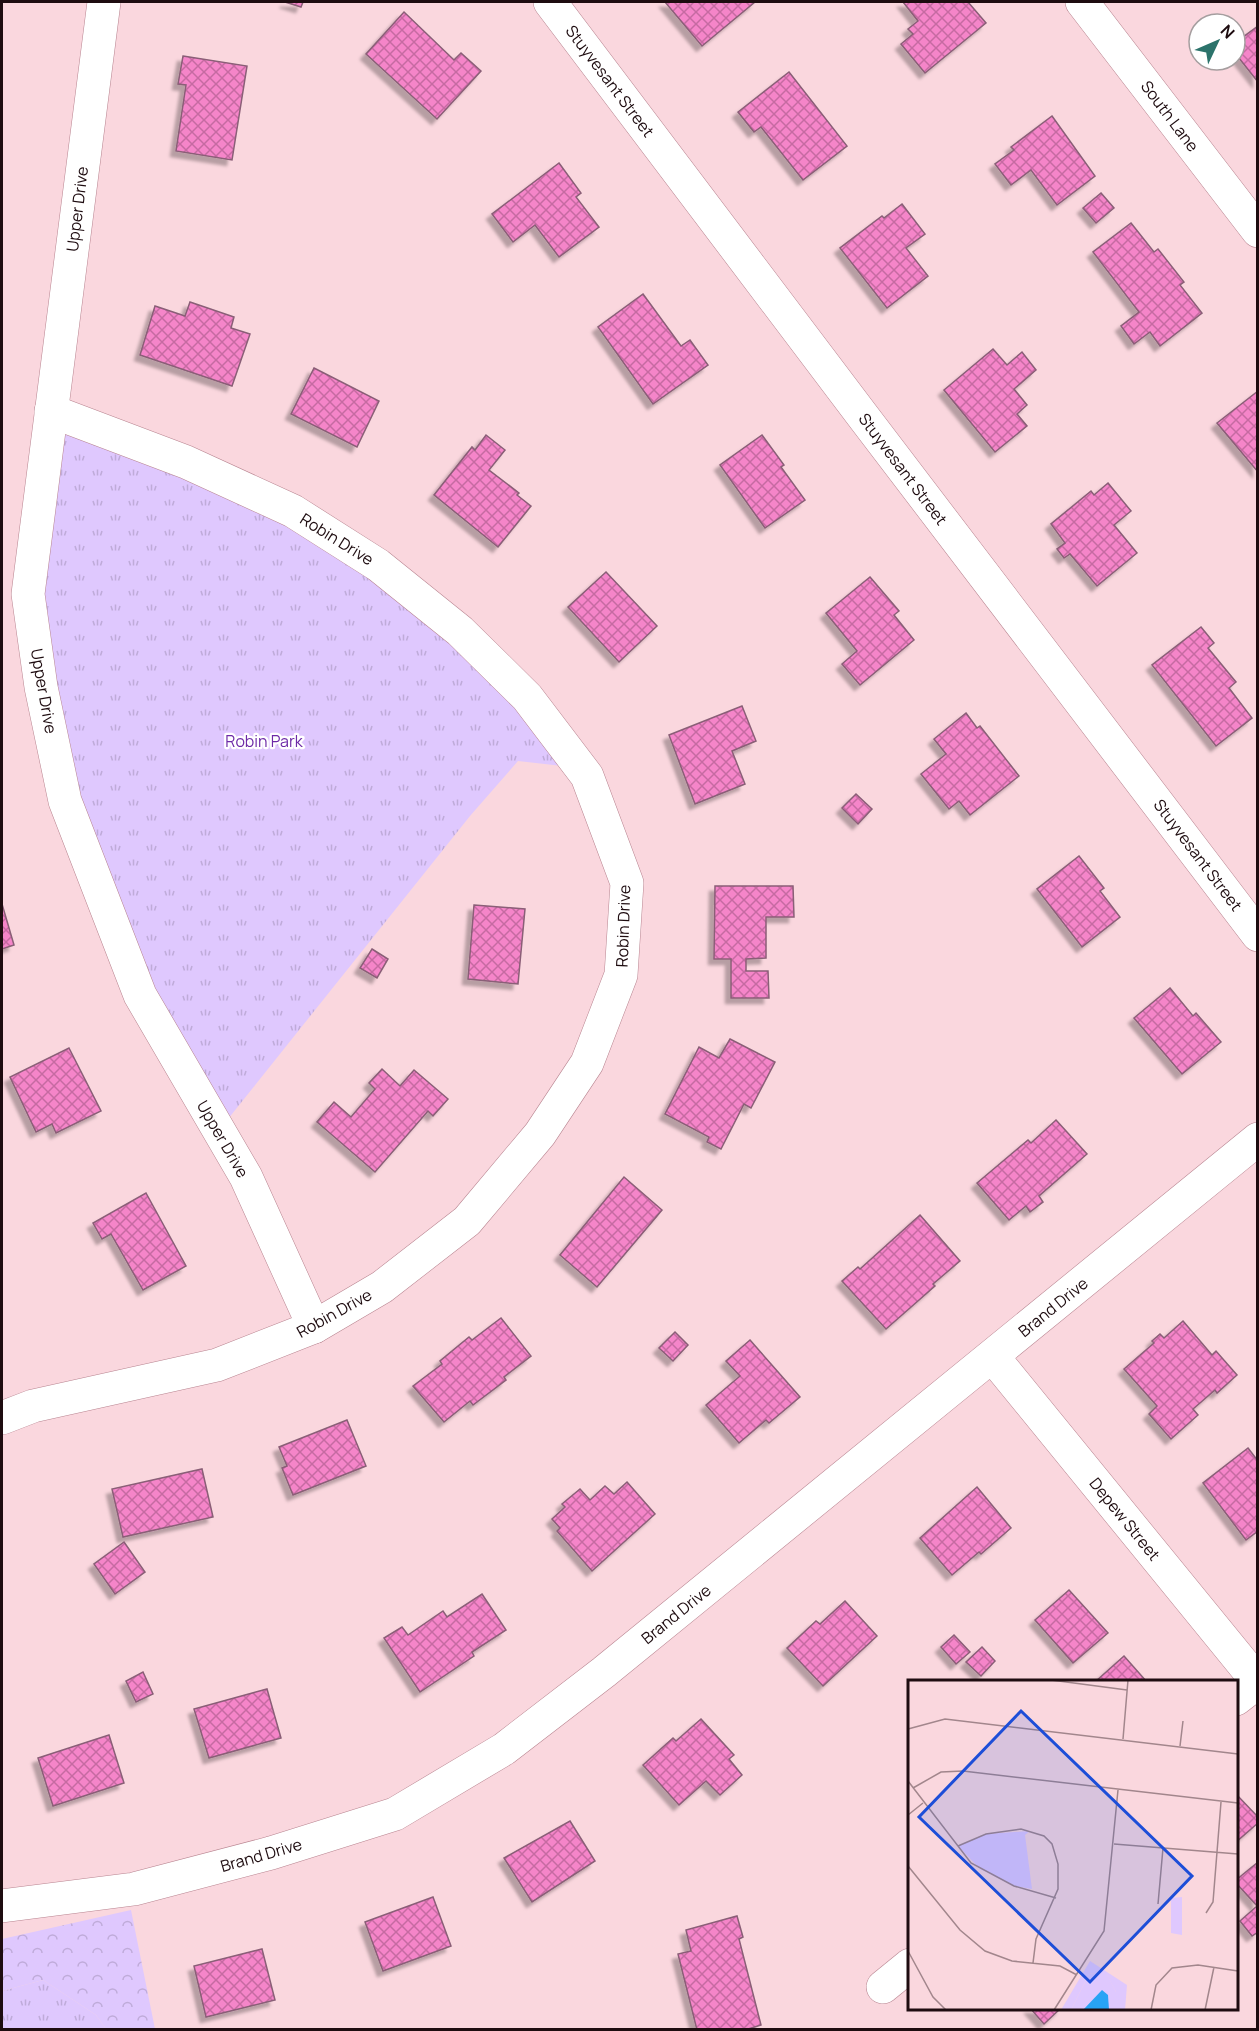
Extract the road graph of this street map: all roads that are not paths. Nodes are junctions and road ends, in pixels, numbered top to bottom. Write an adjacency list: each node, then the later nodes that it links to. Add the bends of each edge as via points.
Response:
1 (104, 2): 5 (street, Upper Drive)
2 (550, 2): 6 (street, Stuyvesant Street)
3 (1082, 2): 4 (street, South Lane)
4 (1257, 231)
5 (51, 411): 8 (street, Upper Drive, via 28,594 41,687 65,801 140,995 246,1177); 8 (street, Robin Drive, via 186,462 293,511 378,565 460,631 527,697 587,777 627,884 621,975 587,1063 540,1134 467,1221 382,1287)
6 (1257, 935)
7 (1257, 1139): 9 (street, Brand Drive)
8 (315, 1327): 10 (street, Robin Drive, via 218,1365 33,1406)
9 (993, 1357): 11 (street, Depew Street); 13 (street, Brand Drive, via 504,1749 395,1814 271,1853 134,1889)
10 (2, 1418)
11 (1257, 1682): 12 (street)
12 (1238, 1697)
13 (2, 1906)
14 (908, 1966): 15 (street)
15 (884, 1987)

